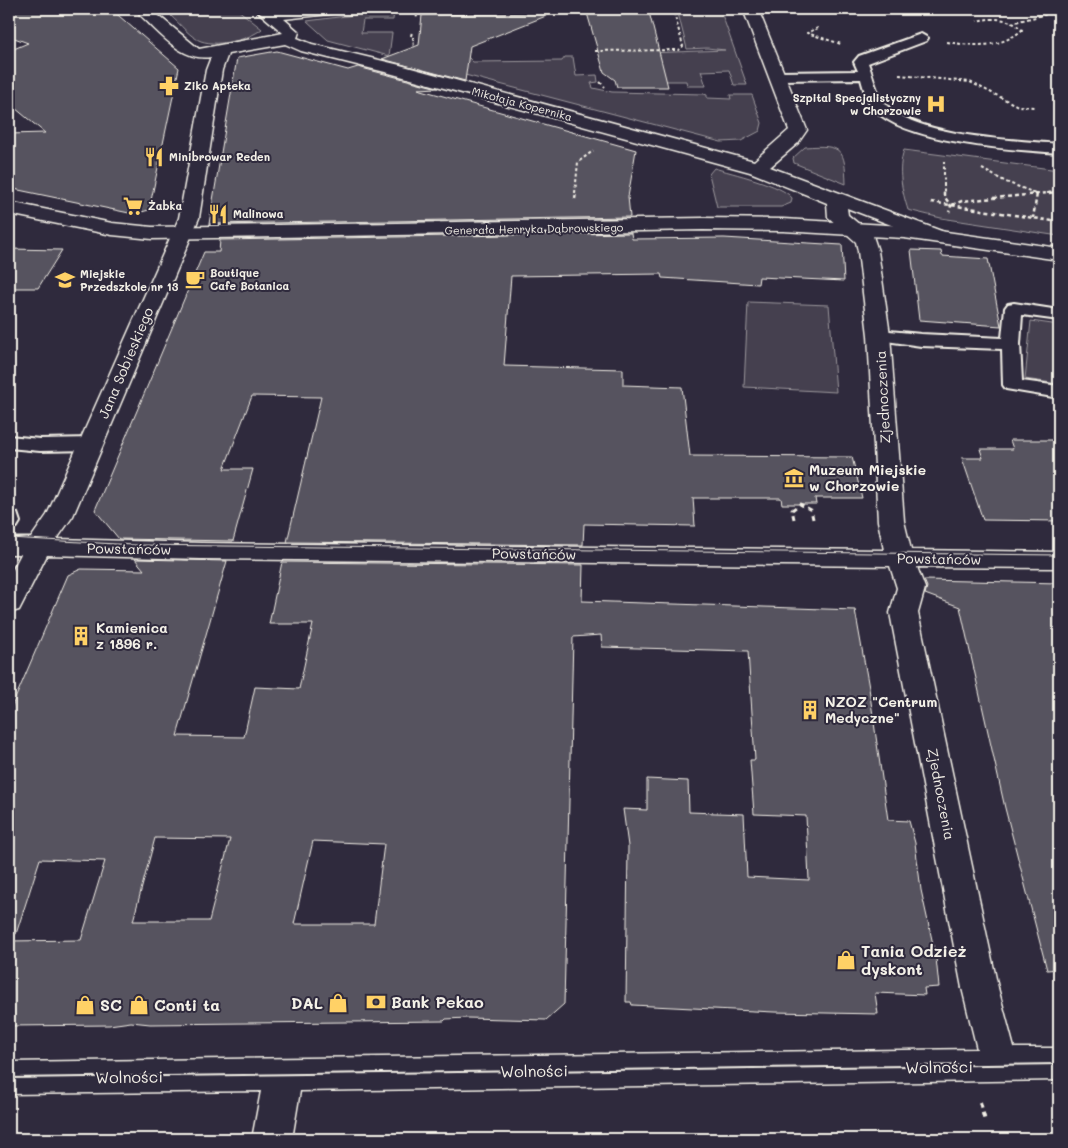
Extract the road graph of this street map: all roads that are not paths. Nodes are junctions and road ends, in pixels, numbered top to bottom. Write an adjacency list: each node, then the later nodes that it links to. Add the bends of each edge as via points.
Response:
1 (329, 9): 4 (street)
2 (751, 9): 9 (street)
3 (144, 10): 7 (street, via 192,52)
4 (266, 12): 6 (street, via 291,32)
5 (922, 38): 8 (lane, via 872,55 861,62)
6 (287, 39): 7 (street); 11 (street, Mikołaja Kopernika, via 307,48)
7 (221, 52): 15 (street, Jana Sobieskiego, via 214,70 189,218)
8 (865, 73): 9 (lane); 10 (lane, via 881,108 908,124 931,132)
9 (779, 76): 11 (street, via 797,123 797,133)
10 (1059, 149)
11 (757, 168): 12 (street, Mikołaja Kopernika)
12 (837, 200): 14 (street, Zjednoczenia, via 838,218); 16 (street, Mikołaja Kopernika, via 854,203)
13 (9, 208): 15 (street, Generała Henryka Dąbrowskiego, via 126,231)
14 (855, 229): 15 (street, Generała Henryka Dąbrowskiego, via 711,224); 16 (street, Generała Henryka Dąbrowskiego); 19 (street, Zjednoczenia, via 866,240)
15 (181, 234): 23 (street, Jana Sobieskiego)
16 (937, 236): 17 (street, Generała Henryka Dąbrowskiego)
17 (1059, 254)
18 (1059, 315): 20 (lane, via 1014,308)
19 (879, 335): 20 (lane); 26 (street, Zjednoczenia, via 890,515)
20 (1011, 344): 21 (lane, via 1013,385)
21 (1059, 392)
22 (9, 442): 23 (lane)
23 (92, 444): 25 (street, Jana Sobieskiego, via 60,516)
24 (9, 546): 25 (street, Powstańców)
25 (38, 547): 26 (street, Powstańców); 28 (street, Jana Sobieskiego)
26 (901, 558): 27 (street, Powstańców); 30 (street, Zjednoczenia, via 911,588 904,612 980,988)
27 (1059, 560)
28 (9, 604)
29 (1059, 1064): 30 (street, Wolności)
30 (1000, 1066): 31 (street, Wolności)
31 (284, 1074): 32 (street, Wolności); 33 (street)
32 (9, 1078)
33 (272, 1139)

